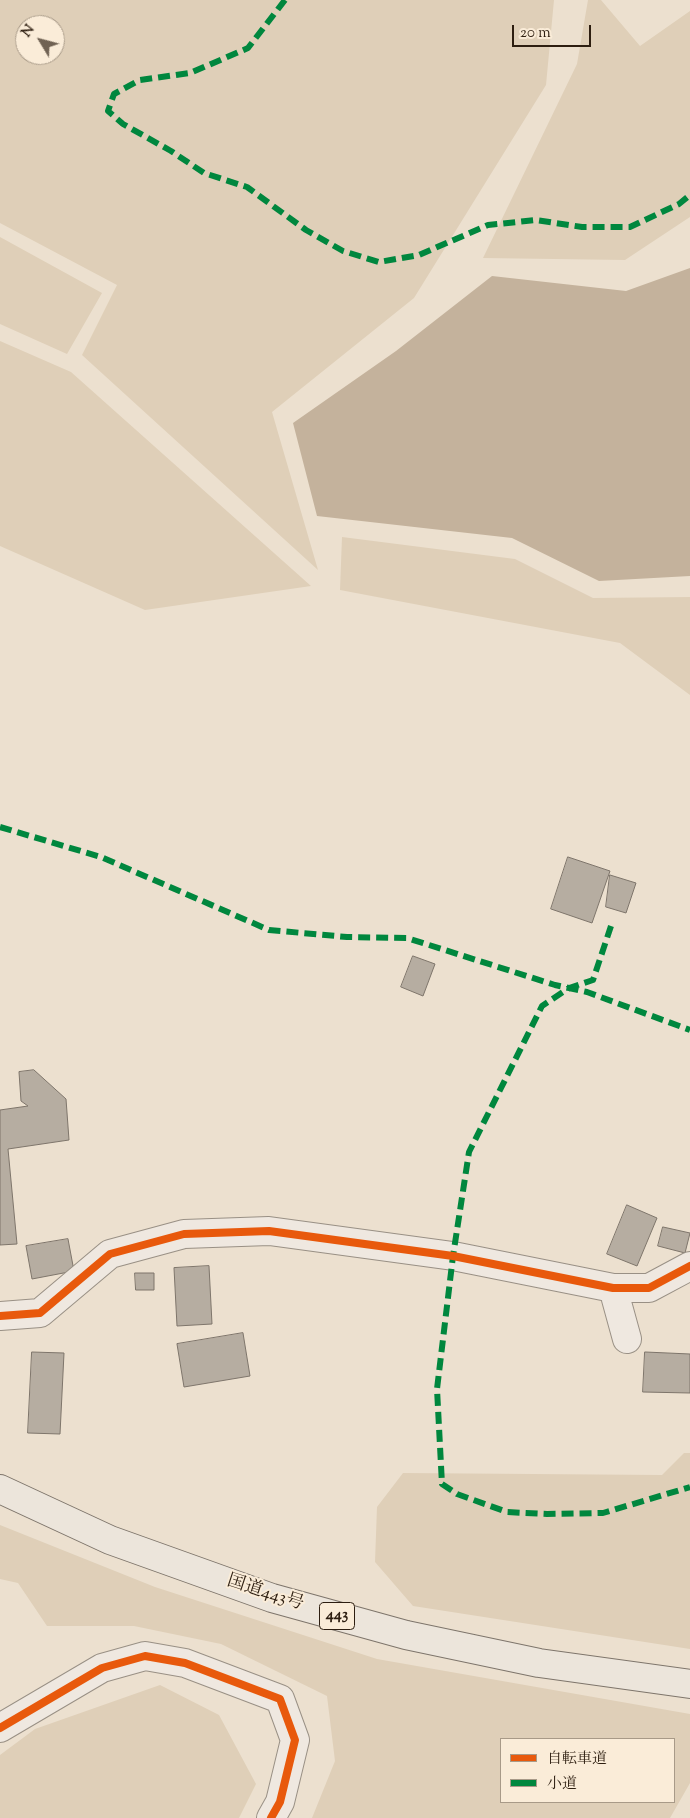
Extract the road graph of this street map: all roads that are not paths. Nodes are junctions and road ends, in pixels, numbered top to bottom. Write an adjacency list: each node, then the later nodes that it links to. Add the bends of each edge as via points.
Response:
1 (690, 1266): 2 (street, via 649,1288)
2 (613, 1288): 3 (street, via 453,1256 268,1231 184,1234 110,1254 40,1313); 4 (street)
3 (0, 1316)
4 (626, 1339)
5 (0, 1489): 6 (highway, 国道443号 / 443, via 110,1540 272,1598 406,1635 538,1663)
6 (690, 1684)
7 (0, 1728): 8 (street, via 102,1668 145,1656 185,1663 280,1699 295,1740 280,1802)
8 (271, 1818)

